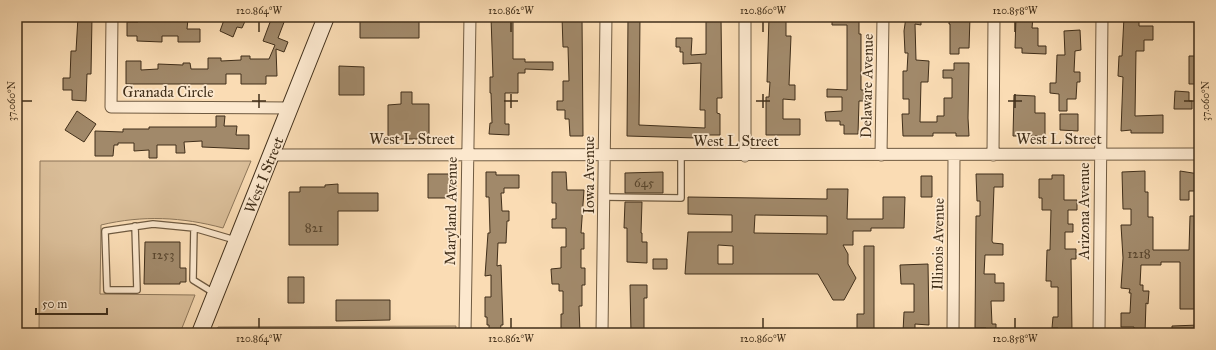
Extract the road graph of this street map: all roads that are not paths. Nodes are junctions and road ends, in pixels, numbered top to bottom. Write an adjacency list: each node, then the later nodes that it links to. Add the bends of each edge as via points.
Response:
1 (112, 17): 9 (street, Granada Circle, via 111,107)
2 (326, 17): 9 (street, West I Street)
3 (470, 17): 11 (street, Maryland Avenue)
4 (606, 17): 10 (street, Iowa Avenue)
5 (745, 17): 19 (street)
6 (883, 17): 15 (street, Delaware Avenue)
7 (994, 17): 17 (street)
8 (1102, 17): 12 (street, Arizona Avenue)
9 (291, 108): 14 (street, West I Street)
10 (604, 153): 11 (street, West L Street); 18 (street, West L Street); 20 (street, Iowa Avenue)
11 (467, 154): 14 (street, West L Street); 26 (street, Maryland Avenue)
12 (1099, 154): 13 (street, West L Street); 17 (street, West L Street); 29 (street, Arizona Avenue)
13 (1199, 154)
14 (272, 155): 23 (street, West I Street)
15 (881, 155): 16 (street, West L Street); 19 (street, West L Street)
16 (954, 155): 17 (street, West L Street); 28 (street, Illinois Avenue)
17 (993, 155)
18 (681, 156): 19 (street, West L Street); 20 (lane, via 681,198)
19 (744, 156)
20 (604, 197): 27 (street, Iowa Avenue)
21 (135, 226): 21 (lane, via 105,231 107,290 136,290); 22 (lane, via 152,224)
22 (194, 228): 23 (lane); 24 (lane, via 193,280)
23 (238, 241): 24 (street, West I Street)
24 (216, 294): 25 (street, West I Street)
25 (200, 333)
26 (465, 333)
27 (602, 333)
28 (953, 333)
29 (1098, 333)

